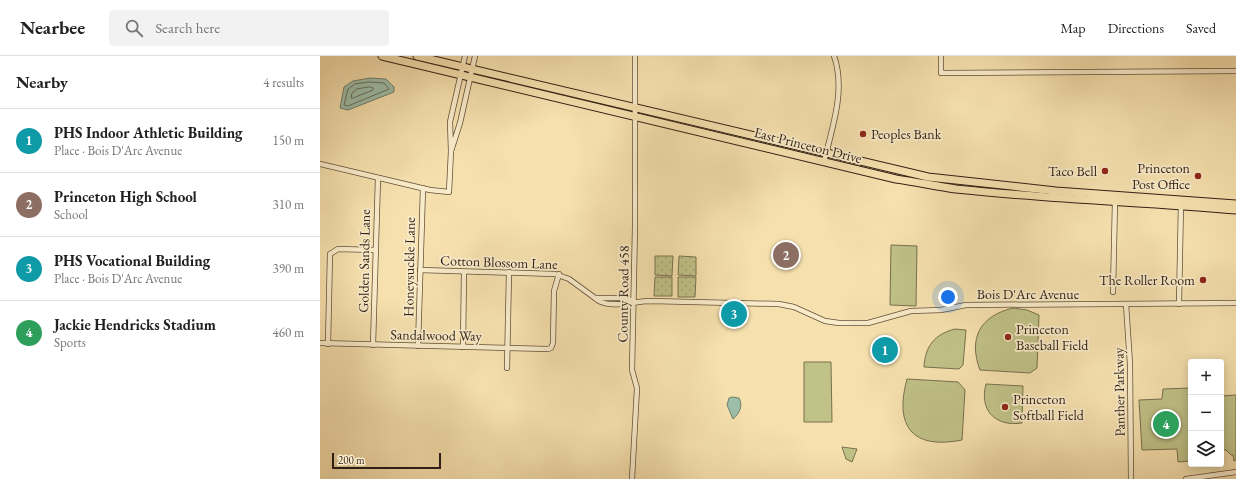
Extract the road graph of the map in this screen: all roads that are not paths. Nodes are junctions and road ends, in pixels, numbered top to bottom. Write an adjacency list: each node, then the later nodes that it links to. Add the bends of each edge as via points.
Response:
1 (382, 56): 11 (highway, East Princeton Drive)
2 (417, 56): 8 (highway, East Princeton Drive)
3 (465, 56): 8 (street)
4 (475, 56): 9 (street)
5 (635, 56): 13 (street, County Road 458)
6 (834, 56): 15 (street, via 839,87)
7 (941, 56): 10 (street, via 941,73)
8 (462, 66): 9 (highway, East Princeton Drive); 11 (street)
9 (472, 69): 12 (street); 13 (highway, East Princeton Drive)
10 (1236, 70)
11 (461, 75): 12 (highway, East Princeton Drive); 14 (street, via 450,122)
12 (471, 77): 13 (highway, East Princeton Drive); 14 (street)
13 (634, 112): 15 (highway, East Princeton Drive); 16 (highway, East Princeton Drive); 33 (street, County Road 458)
14 (451, 151): 21 (street, via 449,192)
15 (826, 154): 16 (street); 18 (highway, East Princeton Drive)
16 (824, 162): 20 (highway, East Princeton Drive)
17 (320, 164): 19 (street)
18 (897, 170): 20 (highway); 22 (highway, East Princeton Drive, via 953,181)
19 (378, 178): 21 (street); 27 (street, Golden Sands Lane)
20 (896, 179): 22 (highway, East Princeton Drive, via 1056,198)
21 (423, 188): 28 (street, Honeysuckle Lane)
22 (1106, 197): 23 (highway, East Princeton Drive); 24 (highway, East Princeton Drive)
23 (1115, 201): 24 (highway, East Princeton Drive); 32 (street)
24 (1181, 203): 25 (highway, East Princeton Drive); 26 (highway, East Princeton Drive); 36 (street)
25 (1236, 204)
26 (1236, 210)
27 (376, 250): 38 (street, via 338,250 330,254); 39 (street, Golden Sands Lane)
28 (420, 270): 29 (street, Cotton Blossom Lane); 40 (street, Honeysuckle Lane)
29 (464, 272): 30 (street, Cotton Blossom Lane); 41 (street)
30 (509, 272): 31 (street, Cotton Blossom Lane); 42 (street)
31 (559, 274): 33 (street, Cotton Blossom Lane, via 595,298 624,298); 42 (street, Sandalwood Way, via 554,291 551,348)
32 (1113, 292)
33 (634, 301): 35 (street, Bois D'Arc Avenue, via 779,304 794,307 825,321 839,323 868,323 911,311 941,310 966,305); 45 (street, County Road 458, via 632,370 637,388)
34 (1236, 303): 36 (street, Bois D'Arc Avenue)
35 (1126, 304): 36 (street, Bois D'Arc Avenue); 46 (street, Panther Parkway, via 1130,366)
36 (1179, 304)
37 (320, 343): 38 (street, Sandalwood Way)
38 (328, 344): 39 (street, Sandalwood Way)
39 (373, 345): 40 (street, Sandalwood Way)
40 (418, 346): 41 (street, Sandalwood Way)
41 (463, 347): 42 (street, Sandalwood Way)
42 (507, 348): 43 (street)
43 (507, 368)
44 (1236, 472): 47 (street)
45 (632, 479)
46 (1130, 479)
47 (1186, 479)

